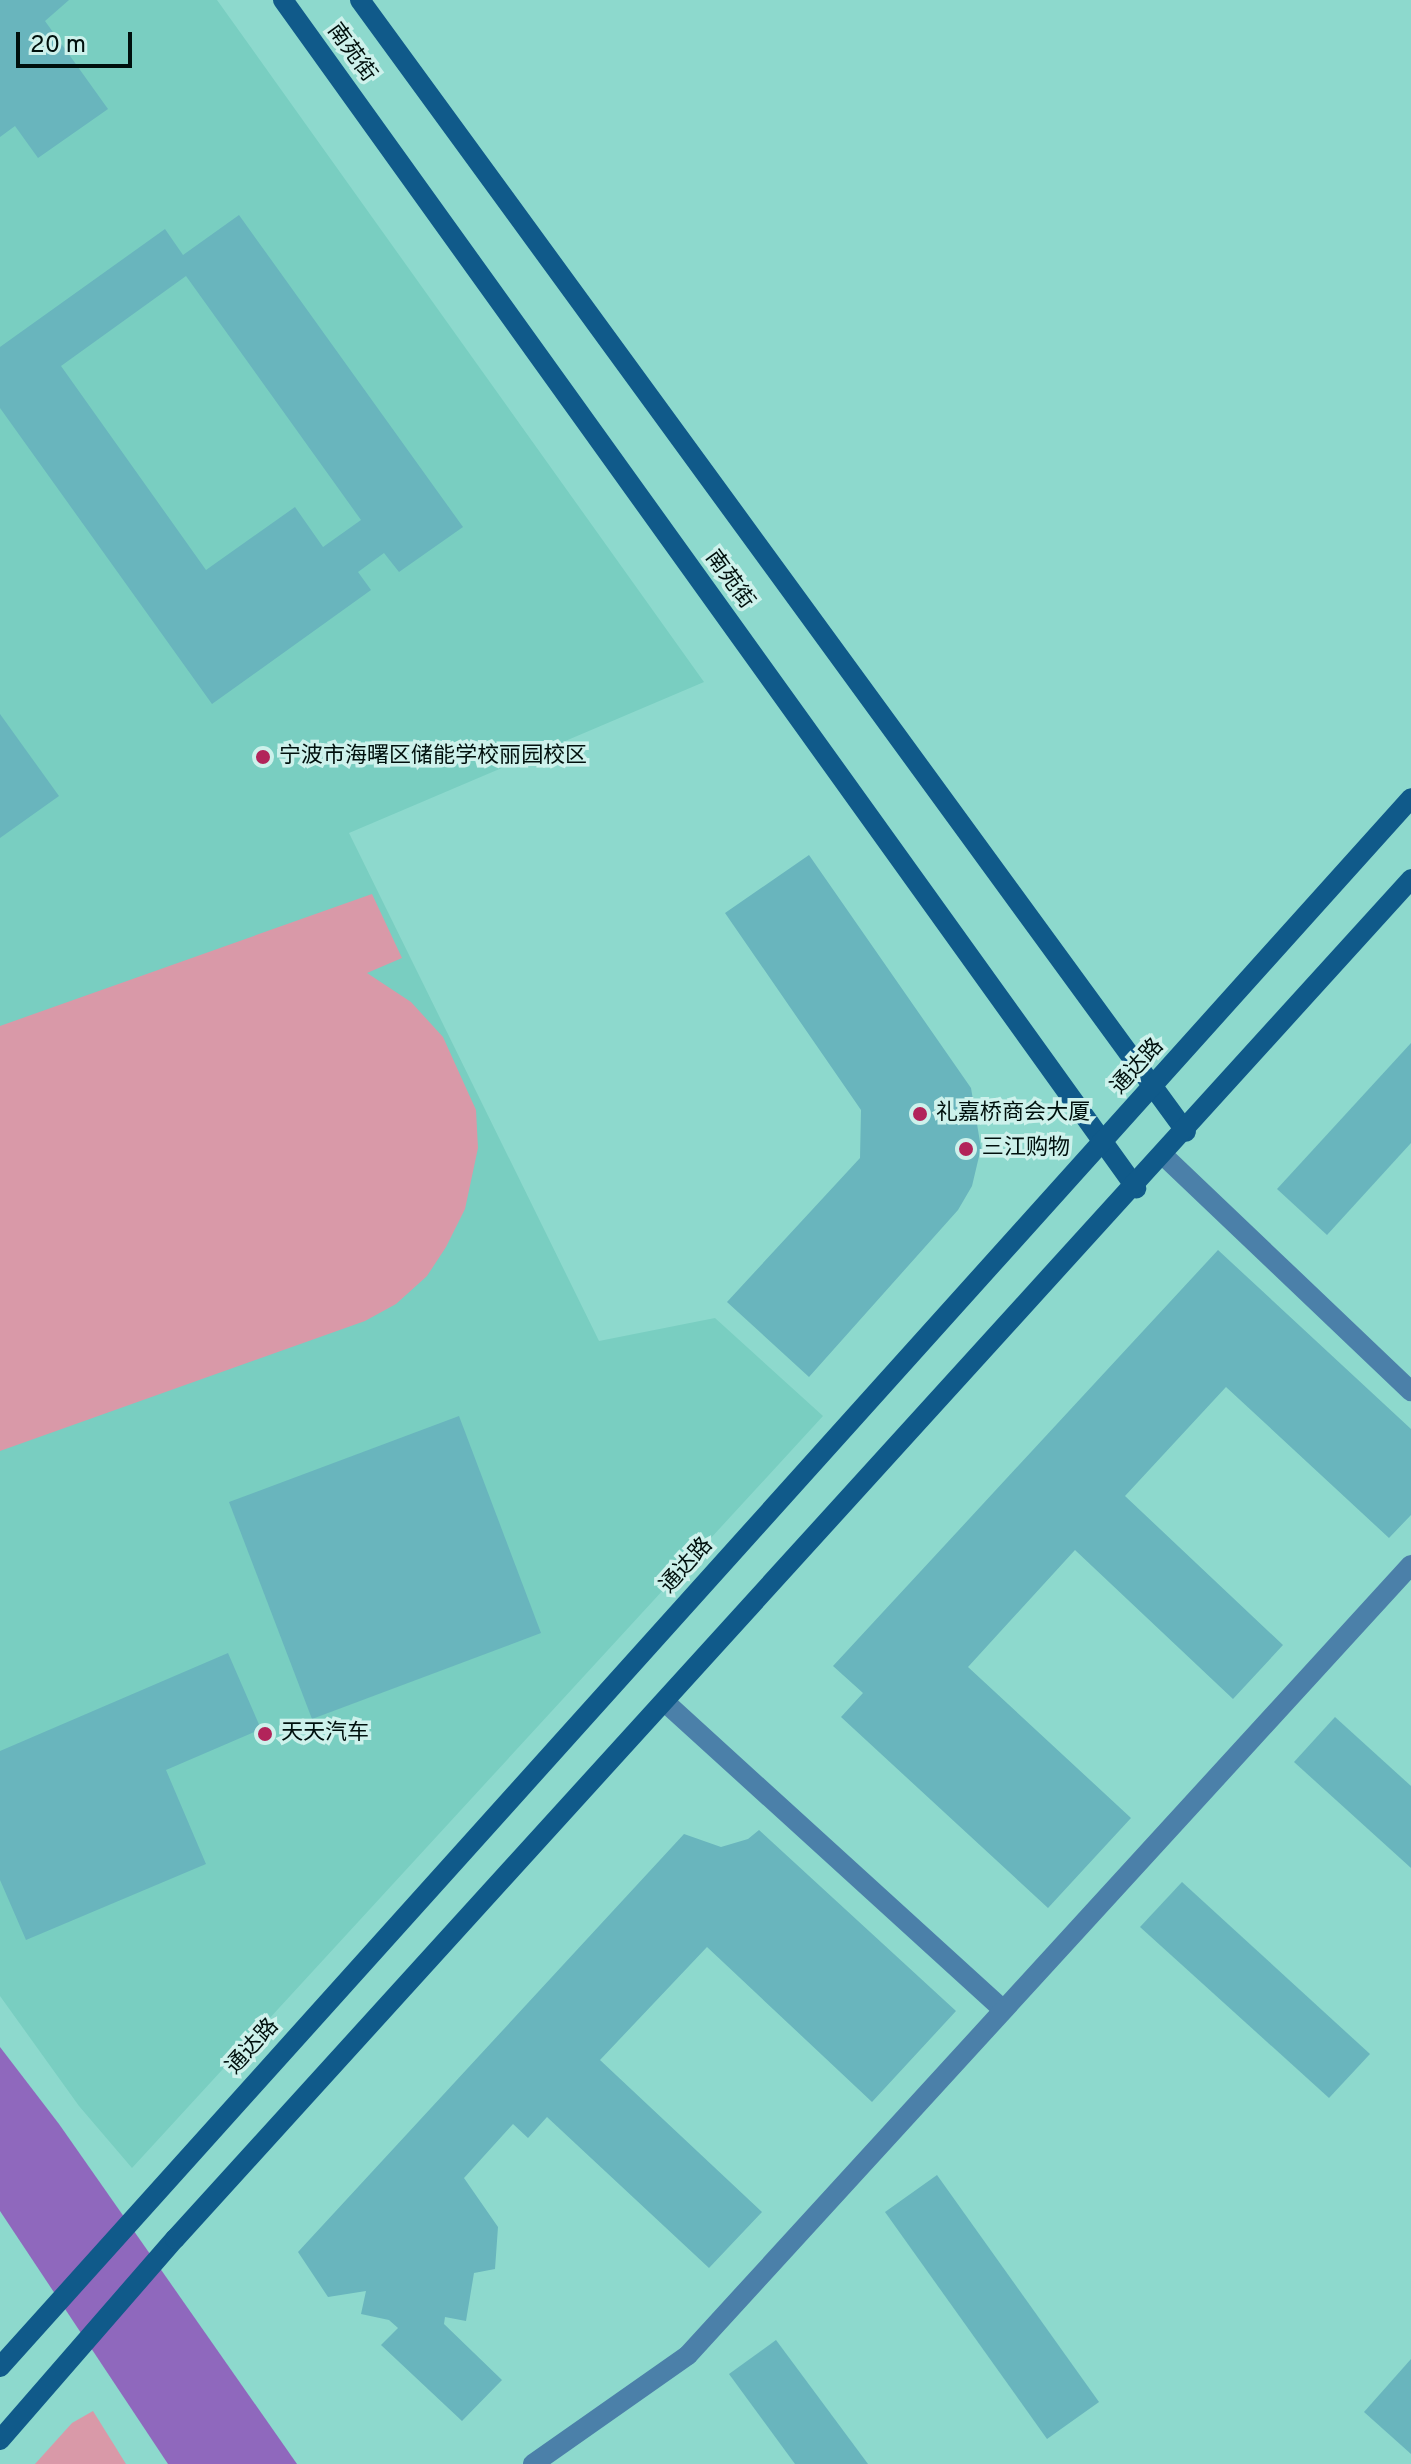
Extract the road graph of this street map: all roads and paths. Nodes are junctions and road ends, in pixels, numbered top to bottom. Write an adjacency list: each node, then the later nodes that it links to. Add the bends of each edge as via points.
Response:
1 (283, 0): 7 (street, 南苑街)
2 (360, 0): 5 (street, 南苑街)
3 (1411, 798): 5 (street, 通达路)
4 (1411, 879): 6 (street)
5 (1153, 1087): 6 (street, 南苑街); 7 (street, 通达路)
6 (1186, 1132): 8 (street)
7 (1103, 1141): 9 (street, 南苑街); 14 (street, 通达路)
8 (1164, 1156): 9 (street); 10 (lane)
9 (1136, 1188): 12 (street)
10 (1411, 1391)
11 (1411, 1565): 13 (lane)
12 (666, 1703): 13 (lane); 15 (street, via 175,2239)
13 (1001, 2008): 16 (lane, via 688,2355)
14 (0, 2367)
15 (0, 2440)
16 (533, 2464)

